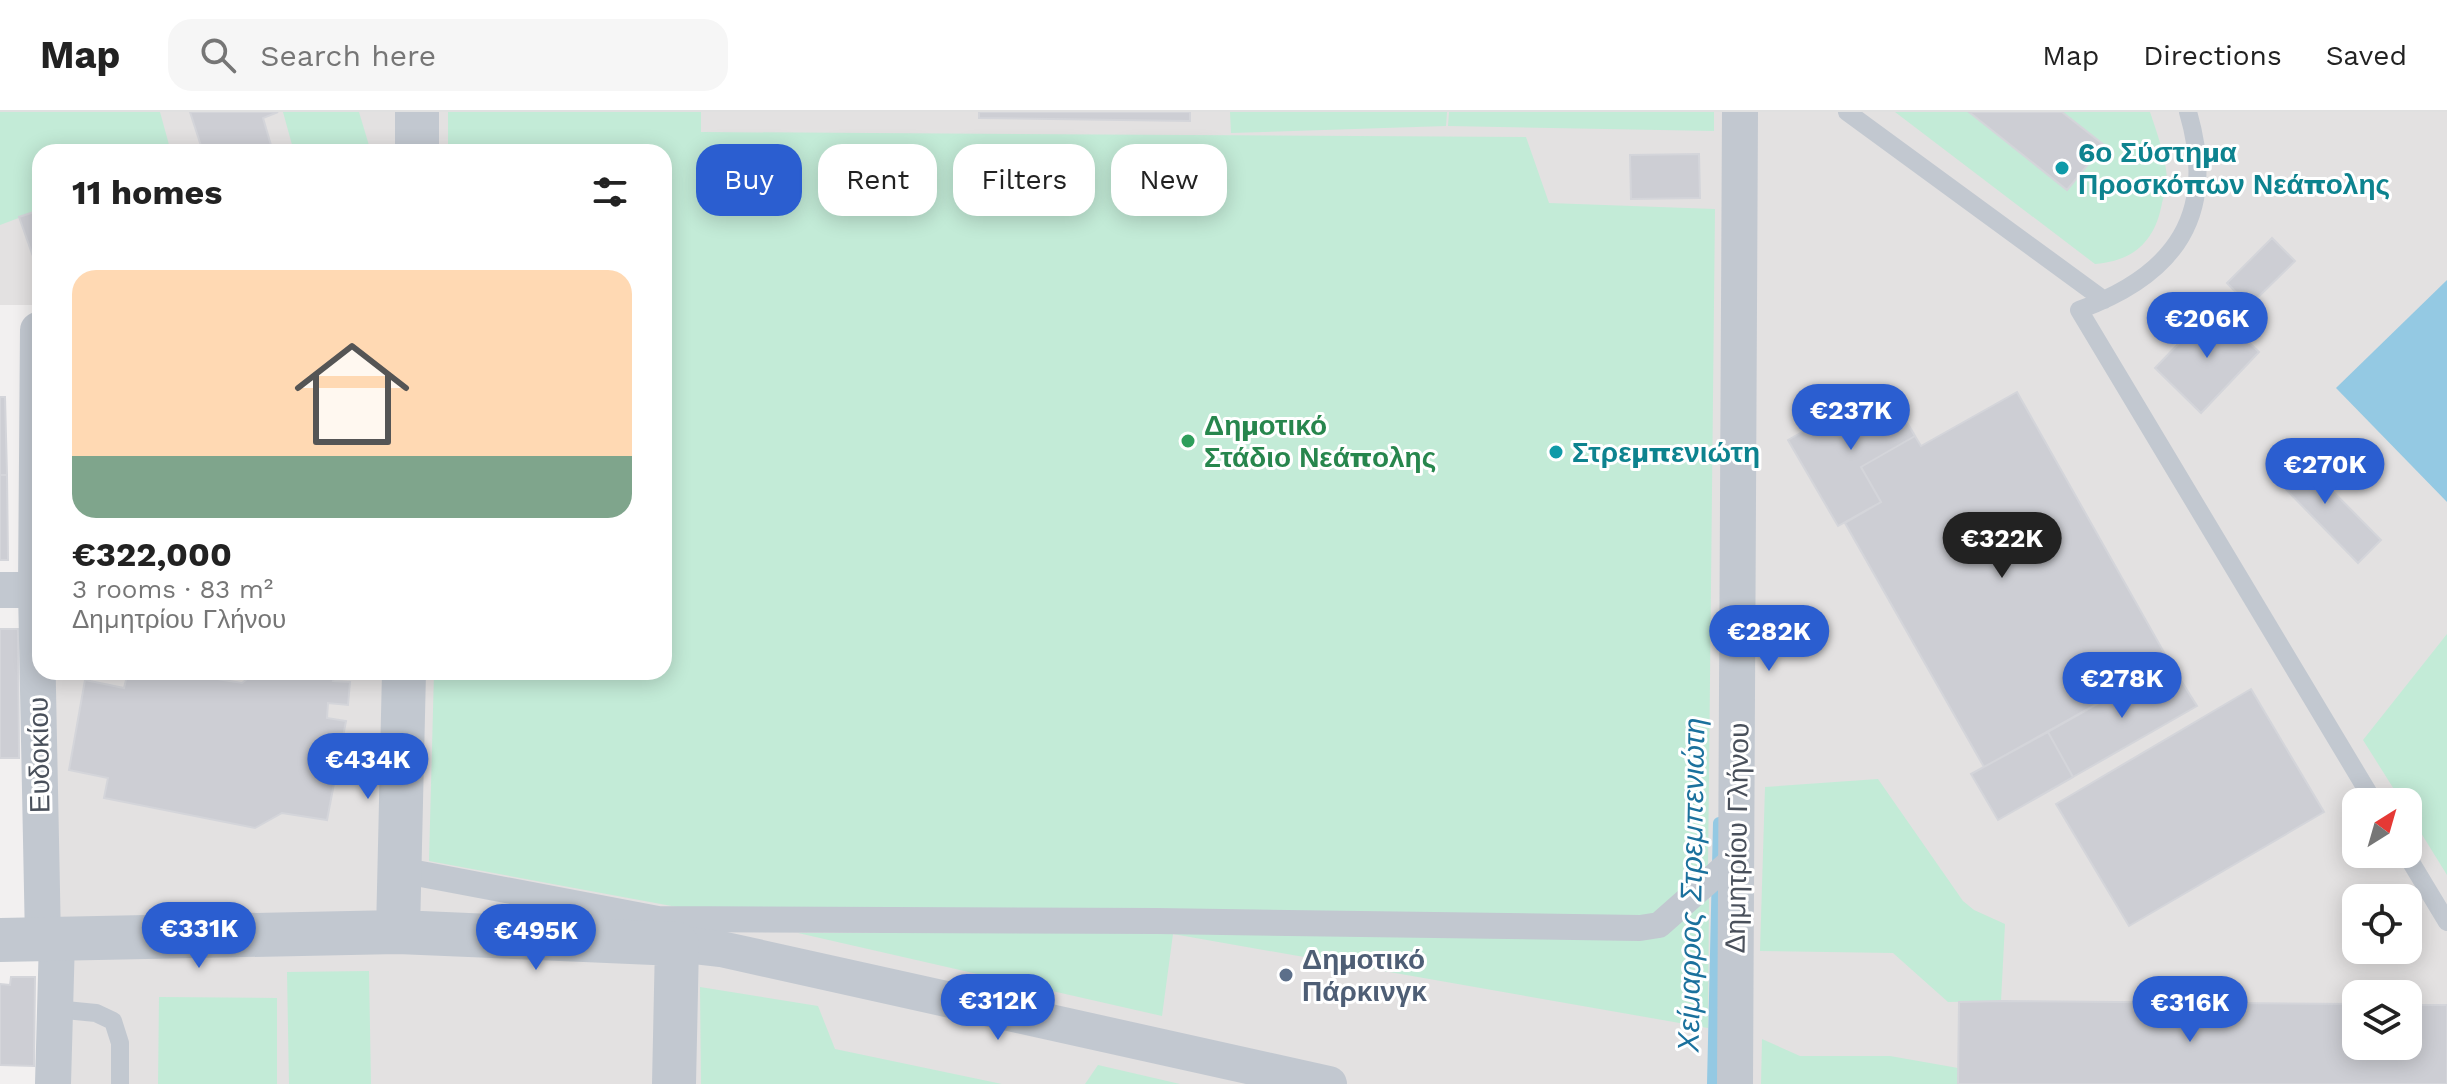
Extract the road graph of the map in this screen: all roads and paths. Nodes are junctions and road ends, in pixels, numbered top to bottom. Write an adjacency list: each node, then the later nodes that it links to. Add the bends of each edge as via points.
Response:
1 (417, 112): 5 (street)
2 (1740, 112): 12 (street, Δημητρίου Γλήνου)
3 (1847, 112): 6 (lane)
4 (2188, 112): 6 (lane, via 2197,174 2191,220 2174,249 2151,272)
5 (417, 144)
6 (2104, 300): 11 (lane, via 2079,310)
7 (0, 590): 8 (street)
8 (32, 590)
9 (40, 680): 17 (street, Ευδοκίου)
10 (404, 680): 14 (street)
11 (2366, 788)
12 (1736, 857): 14 (street, via 1659,925 1640,928 658,919); 25 (street, Δημητρίου Γλήνου)
13 (2414, 868): 15 (lane)
14 (400, 870): 16 (street)
15 (2447, 922)
16 (398, 932): 17 (street); 19 (street)
17 (50, 939): 18 (street); 20 (street, Ευδοκίου)
18 (0, 940)
19 (677, 944): 23 (street); 24 (street, via 721,949)
20 (55, 1009): 21 (street, Ευδοκίου); 22 (lane, via 96,1013 113,1021 120,1043)
21 (53, 1084)
22 (120, 1084)
23 (674, 1084)
24 (1329, 1084)
25 (1735, 1084)

